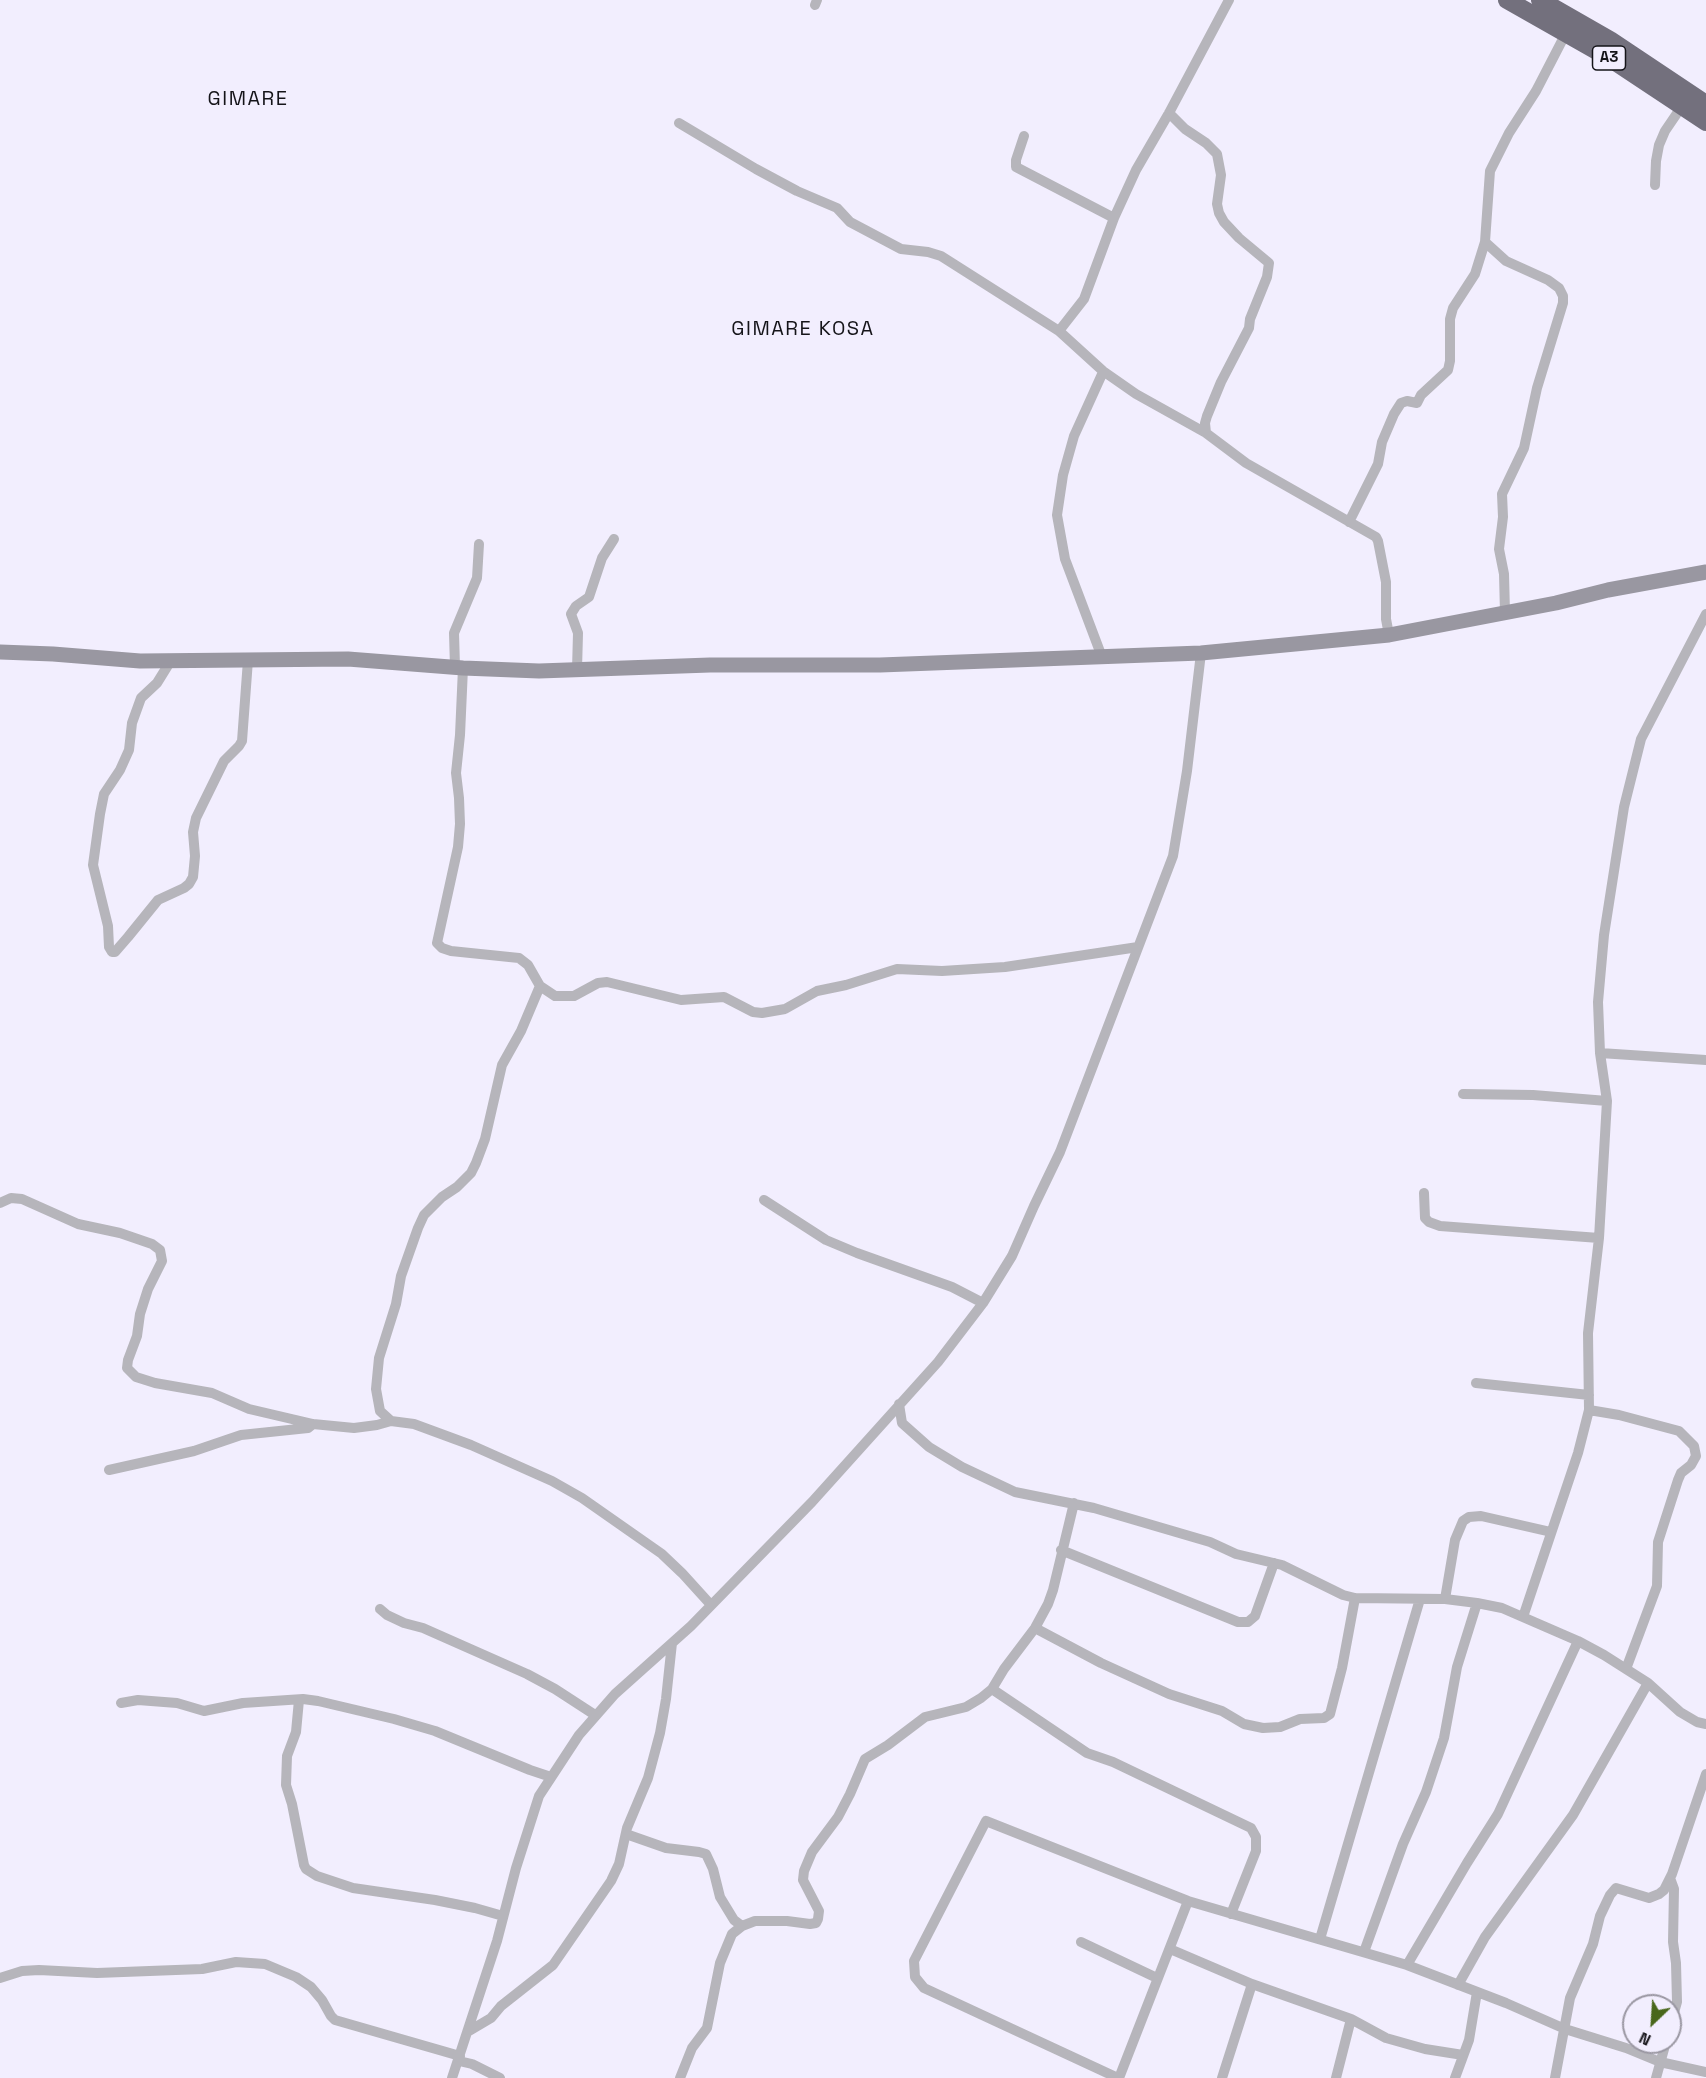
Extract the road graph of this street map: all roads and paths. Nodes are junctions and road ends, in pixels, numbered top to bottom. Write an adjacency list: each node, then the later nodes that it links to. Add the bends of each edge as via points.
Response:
1 (1229, 0): 7 (street)
2 (1507, 0): 4 (highway, A3)
3 (1540, 0): 5 (highway, A3, via 1610,40)
4 (1566, 33): 6 (highway, A3); 13 (street, via 1495,158 1489,179)
5 (1706, 104)
6 (1683, 106): 8 (highway, A3); 11 (street, via 1659,145)
7 (1169, 113): 12 (street); 16 (street, via 1217,154 1221,175 1219,213 1269,263 1249,328 1207,416)
8 (1706, 122)
9 (679, 123): 14 (street, via 756,169 837,208 850,222 902,249 941,256)
10 (1024, 136): 12 (street, via 1016,167)
11 (1655, 185)
12 (1114, 218): 14 (street, via 1088,291)
13 (1485, 242): 17 (street, via 1475,274 1453,308 1448,370 1417,403 1401,403 1382,442 1378,464); 21 (street, via 1506,261 1548,280 1563,296 1524,448 1502,495 1500,549)
14 (1059, 331): 15 (street)
15 (1103, 372): 16 (street); 26 (street, via 1074,436 1056,515 1065,559)
16 (1206, 433): 17 (street, via 1246,463)
17 (1349, 522): 23 (street, via 1378,539 1386,582)
18 (614, 539): 30 (street, via 602,558 589,597 572,612 578,633)
19 (479, 544): 29 (street, via 477,578 454,633)
20 (1706, 572): 21 (street)
21 (1505, 613): 23 (street)
22 (1706, 614): 33 (street, via 1646,727 1633,765 1604,935 1598,1002)
23 (1389, 635): 25 (street)
24 (0, 652): 28 (street)
25 (1202, 653): 26 (street); 31 (street, via 1173,856)
26 (1102, 657): 30 (street)
27 (248, 660): 28 (street); 28 (street, via 242,741 224,761 196,818 193,877 184,888 158,900 112,952 93,864 100,814 104,794 129,750 132,723 141,698 157,683); 29 (street, via 348,658)
28 (170, 662)
29 (459, 668): 30 (street); 32 (street, via 456,772 460,824 437,943 450,951 519,958)
30 (577, 670)
31 (1138, 948): 32 (street, via 1005,967 897,969 817,991 785,1009 762,1013 724,997 681,1000 607,982 563,997); 41 (street, via 1060,1152 1012,1257)
32 (540, 986): 47 (street, via 502,1065 476,1163 457,1187 424,1215 401,1276 378,1358 376,1389 380,1411)
33 (1600, 1053): 34 (street); 36 (street)
34 (1706, 1060)
35 (1463, 1094): 36 (street)
36 (1606, 1101): 40 (street)
37 (1424, 1193): 40 (street, via 1425,1218 1440,1226)
38 (764, 1200): 41 (street, via 826,1240 952,1287)
39 (0, 1203): 49 (street, via 22,1199 78,1224 120,1233 160,1250 162,1261 148,1290 128,1360 127,1368 136,1377 212,1393 249,1408)
40 (1599, 1238): 43 (street, via 1588,1333)
41 (982, 1303): 44 (street, via 938,1362)
42 (1476, 1383): 43 (street)
43 (1589, 1395): 45 (street)
44 (898, 1404): 46 (street); 48 (street)
45 (1589, 1410): 50 (street, via 1674,1430 1688,1439); 53 (street)
46 (884, 1419): 48 (street); 60 (street, via 812,1502)
47 (392, 1421): 49 (street, via 354,1428); 60 (street, via 414,1424 471,1445 582,1498 662,1554)
48 (902, 1423): 52 (street, via 943,1456 1015,1492)
49 (313, 1424): 51 (street, via 308,1428 241,1435 194,1451)
50 (1701, 1456): 66 (street, via 1681,1473 1658,1542 1657,1586)
51 (109, 1470)
52 (1074, 1503): 54 (street); 55 (street)
53 (1551, 1532): 58 (street, via 1468,1516 1455,1540); 62 (street)
54 (1061, 1550): 55 (street, via 1238,1623 1255,1616); 63 (street, via 1053,1590)
55 (1274, 1563): 56 (street)
56 (1355, 1598): 57 (street); 63 (street, via 1330,1714 1280,1727 1244,1724 1222,1711 1169,1694)
57 (1420, 1599): 58 (street); 81 (street)
58 (1445, 1599): 59 (street)
59 (1477, 1602): 62 (street); 84 (street, via 1457,1667 1444,1738)
60 (711, 1605): 65 (street)
61 (380, 1609): 71 (street, via 387,1616 527,1674)
62 (1523, 1617): 64 (street)
63 (1035, 1628): 68 (street)
64 (1578, 1641): 66 (street); 85 (street, via 1498,1814)
65 (672, 1643): 71 (street); 75 (street, via 660,1733)
66 (1626, 1669): 67 (street)
67 (1648, 1683): 72 (street, via 1680,1712); 89 (street, via 1573,1815 1485,1937)
68 (992, 1689): 78 (street, via 1087,1753 1251,1828 1256,1851); 80 (street, via 966,1707 925,1717 865,1759 850,1794 804,1871 803,1880 819,1911 816,1923 764,1920)
69 (299, 1700): 70 (street, via 243,1703 204,1711 177,1702); 74 (street, via 318,1701 428,1729); 79 (street, via 286,1785 306,1869 353,1888 445,1902)
70 (121, 1703)
71 (595, 1716): 74 (street)
72 (1706, 1724)
73 (1706, 1774): 76 (street)
74 (551, 1777): 79 (street, via 539,1796)
75 (626, 1834): 80 (street, via 666,1848 706,1854 720,1897); 94 (street, via 611,1881 558,1959 491,2018)
76 (1670, 1878): 91 (street, via 1674,1889); 93 (street, via 1664,1890 1649,1898 1616,1888 1612,1891 1570,1998)
77 (1188, 1901): 78 (street); 83 (street); 103 (street, via 986,1821 914,1961 915,1977 924,1988)
78 (1231, 1914): 81 (street)
79 (503, 1916): 94 (street)
80 (737, 1926): 102 (street, via 720,1963 707,2028 692,2048)
81 (1320, 1939): 84 (street)
82 (1081, 1942): 87 (street)
83 (1170, 1949): 87 (street); 88 (street)
84 (1364, 1952): 85 (street)
85 (1407, 1965): 89 (street)
86 (0, 1978): 97 (street, via 39,1970 97,1973 202,1969 236,1962 265,1965 311,1987 335,2020)
87 (1157, 1978): 103 (street)
88 (1252, 1984): 92 (street); 104 (street)
89 (1458, 1985): 90 (street)
90 (1477, 1992): 93 (street); 96 (street)
91 (1677, 1994)
92 (1351, 2019): 96 (street, via 1386,2038); 105 (street)
93 (1565, 2029): 98 (street); 107 (street)
94 (469, 2031): 97 (street)
95 (1662, 2054): 98 (street)
96 (1463, 2055): 106 (street)
97 (459, 2059): 100 (street); 101 (street)
98 (1660, 2062): 99 (street); 108 (street)
99 (1706, 2072)
100 (452, 2078)
101 (500, 2078)
102 (680, 2078)
103 (1119, 2078)
104 (1222, 2078)
105 (1336, 2078)
106 (1455, 2078)
107 (1555, 2078)
108 (1656, 2078)

